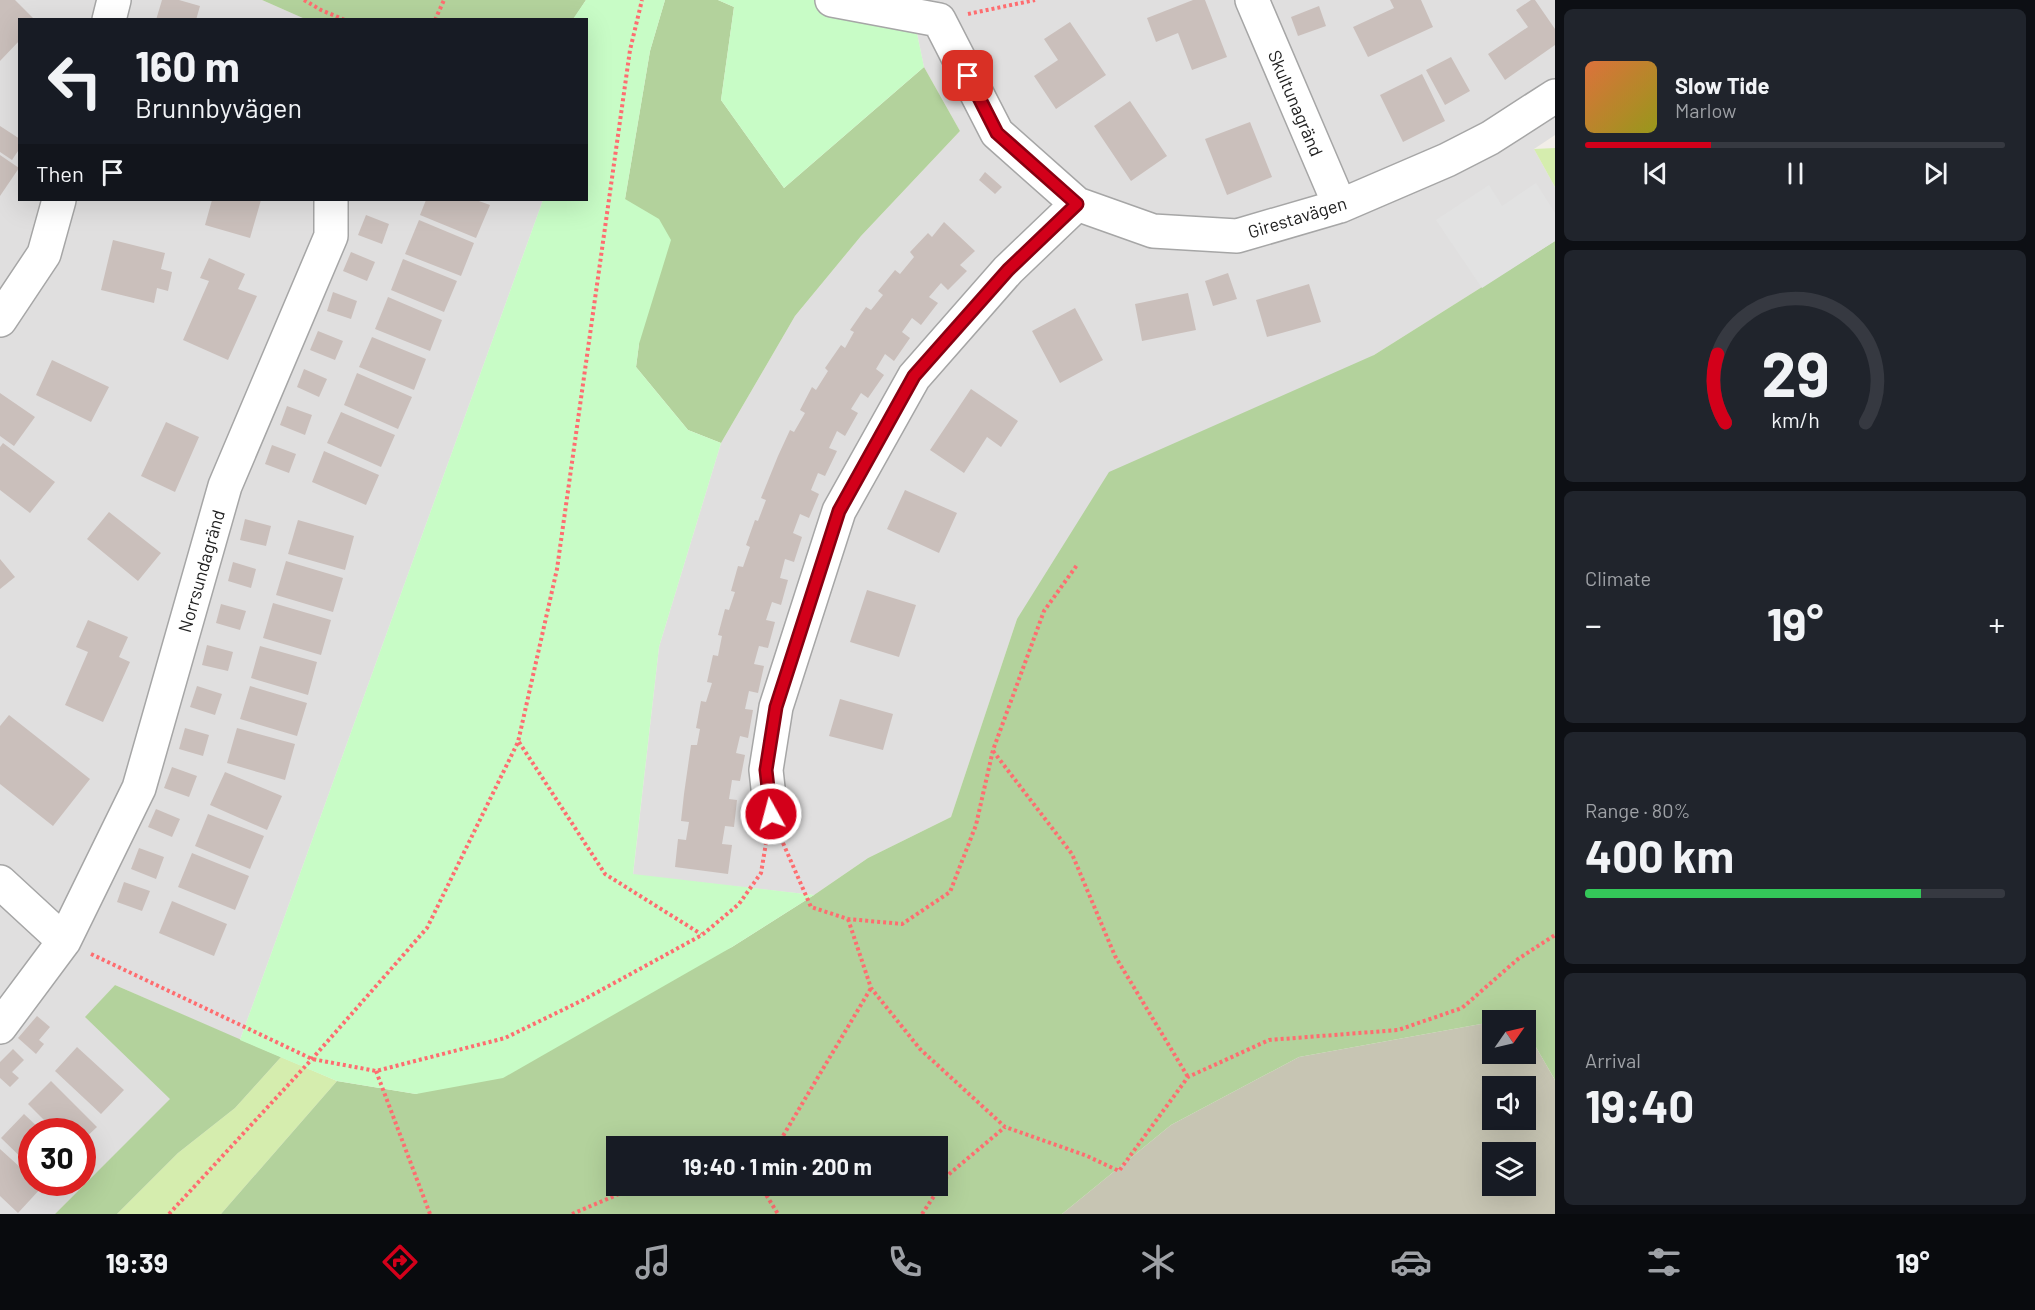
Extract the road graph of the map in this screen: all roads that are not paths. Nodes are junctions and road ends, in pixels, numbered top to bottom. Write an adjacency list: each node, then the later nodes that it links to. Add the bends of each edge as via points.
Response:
1 (114, 0): 5 (street)
2 (832, 0): 4 (street, via 900,14)
3 (1252, 0): 10 (street, Skultunagränd)
4 (936, 10): 9 (street, via 997,133)
5 (110, 18)
6 (1555, 96): 10 (street, Girestavägen, via 1491,138)
7 (59, 201): 11 (street, via 44,254)
8 (331, 201): 14 (street, Norrsundagränd, via 331,236 225,486 140,788)
9 (1077, 204): 10 (street, Girestavägen, via 1153,231 1237,236); 12 (street, via 1008,270 914,376 839,511 776,707 766,770)
10 (1340, 206)
11 (0, 320)
12 (771, 814)
13 (0, 882): 14 (street)
14 (64, 941): 15 (street, Norrsundagränd)
15 (0, 1028)

